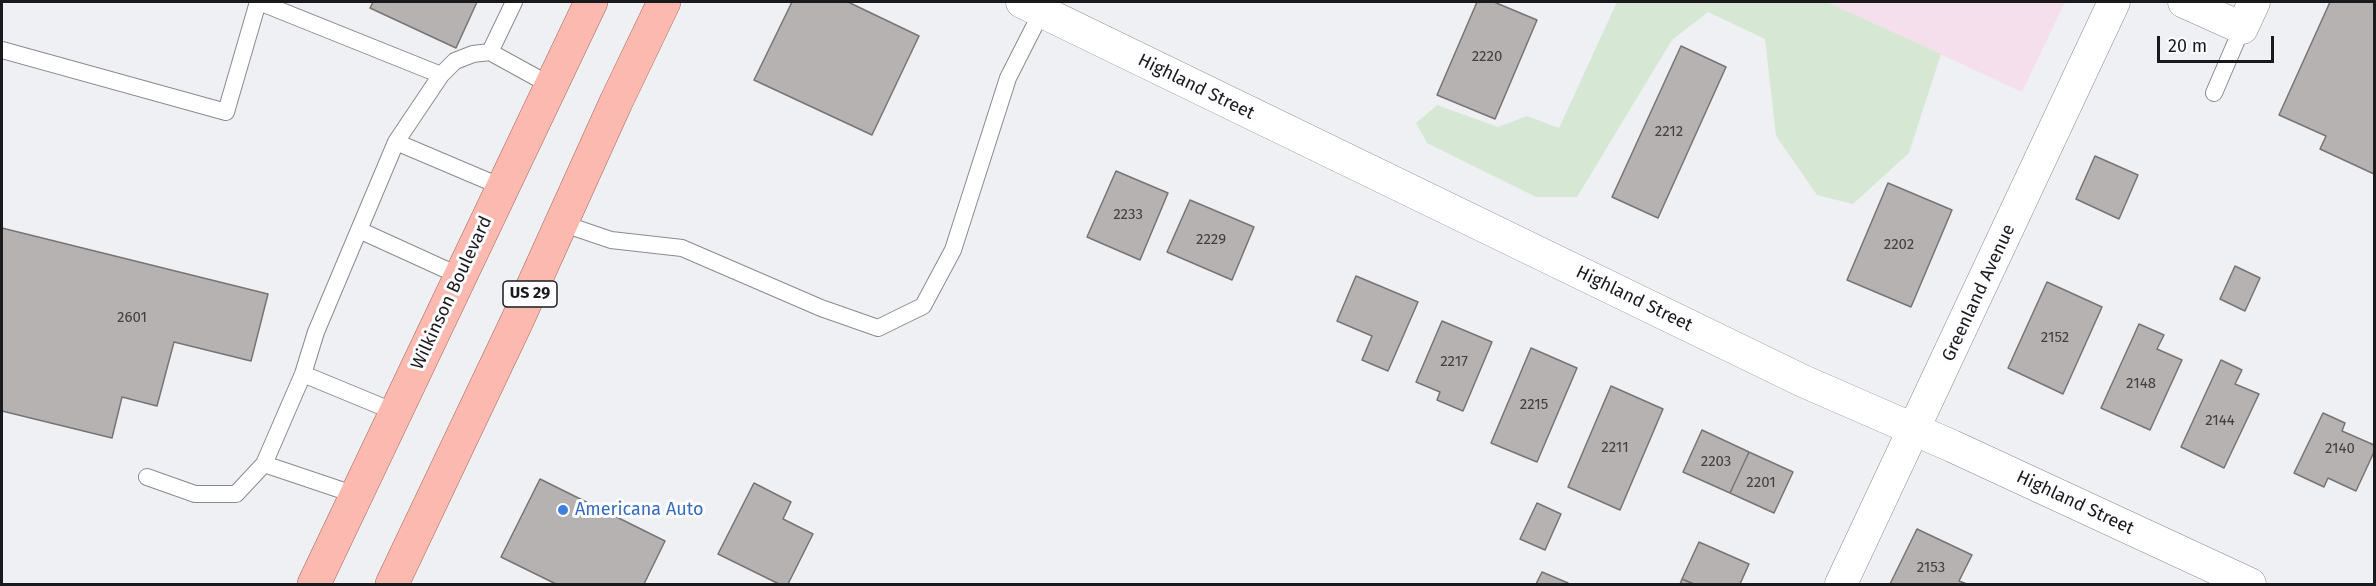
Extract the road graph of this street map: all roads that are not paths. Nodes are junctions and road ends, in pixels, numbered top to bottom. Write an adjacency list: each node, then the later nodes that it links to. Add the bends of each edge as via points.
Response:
1 (258, 2): 9 (lane, via 226,112); 11 (lane)
2 (514, 2): 10 (lane)
3 (591, 2): 12 (main road, Wilkinson Boulevard)
4 (664, 2): 16 (main road, US 29)
5 (2114, 2): 21 (street, Greenland Avenue)
6 (2184, 2): 8 (street)
7 (1032, 6): 16 (lane, via 953,250 923,306 878,328 682,249 611,240); 21 (street, Highland Street, via 1782,370)
8 (2248, 15): 13 (lane)
9 (2, 50)
10 (490, 52): 11 (lane, via 455,61); 12 (lane)
11 (441, 75): 14 (lane)
12 (550, 85): 15 (main road, Wilkinson Boulevard)
13 (2214, 93)
14 (396, 142): 15 (lane); 17 (lane)
15 (502, 187): 18 (main road, Wilkinson Boulevard)
16 (561, 223): 26 (main road, US 29)
17 (360, 230): 18 (lane); 19 (lane, via 316,332)
18 (460, 276): 20 (main road, Wilkinson Boulevard)
19 (303, 374): 20 (lane); 22 (lane)
20 (395, 412): 24 (main road, Wilkinson Boulevard)
21 (1915, 430): 27 (street, Greenland Avenue); 28 (street, Highland Street)
22 (264, 464): 23 (lane, via 236,494 195,494); 24 (lane)
23 (147, 477)
24 (356, 495): 25 (main road, Wilkinson Boulevard)
25 (314, 585)
26 (392, 585)
27 (1841, 585)
28 (2250, 585)

